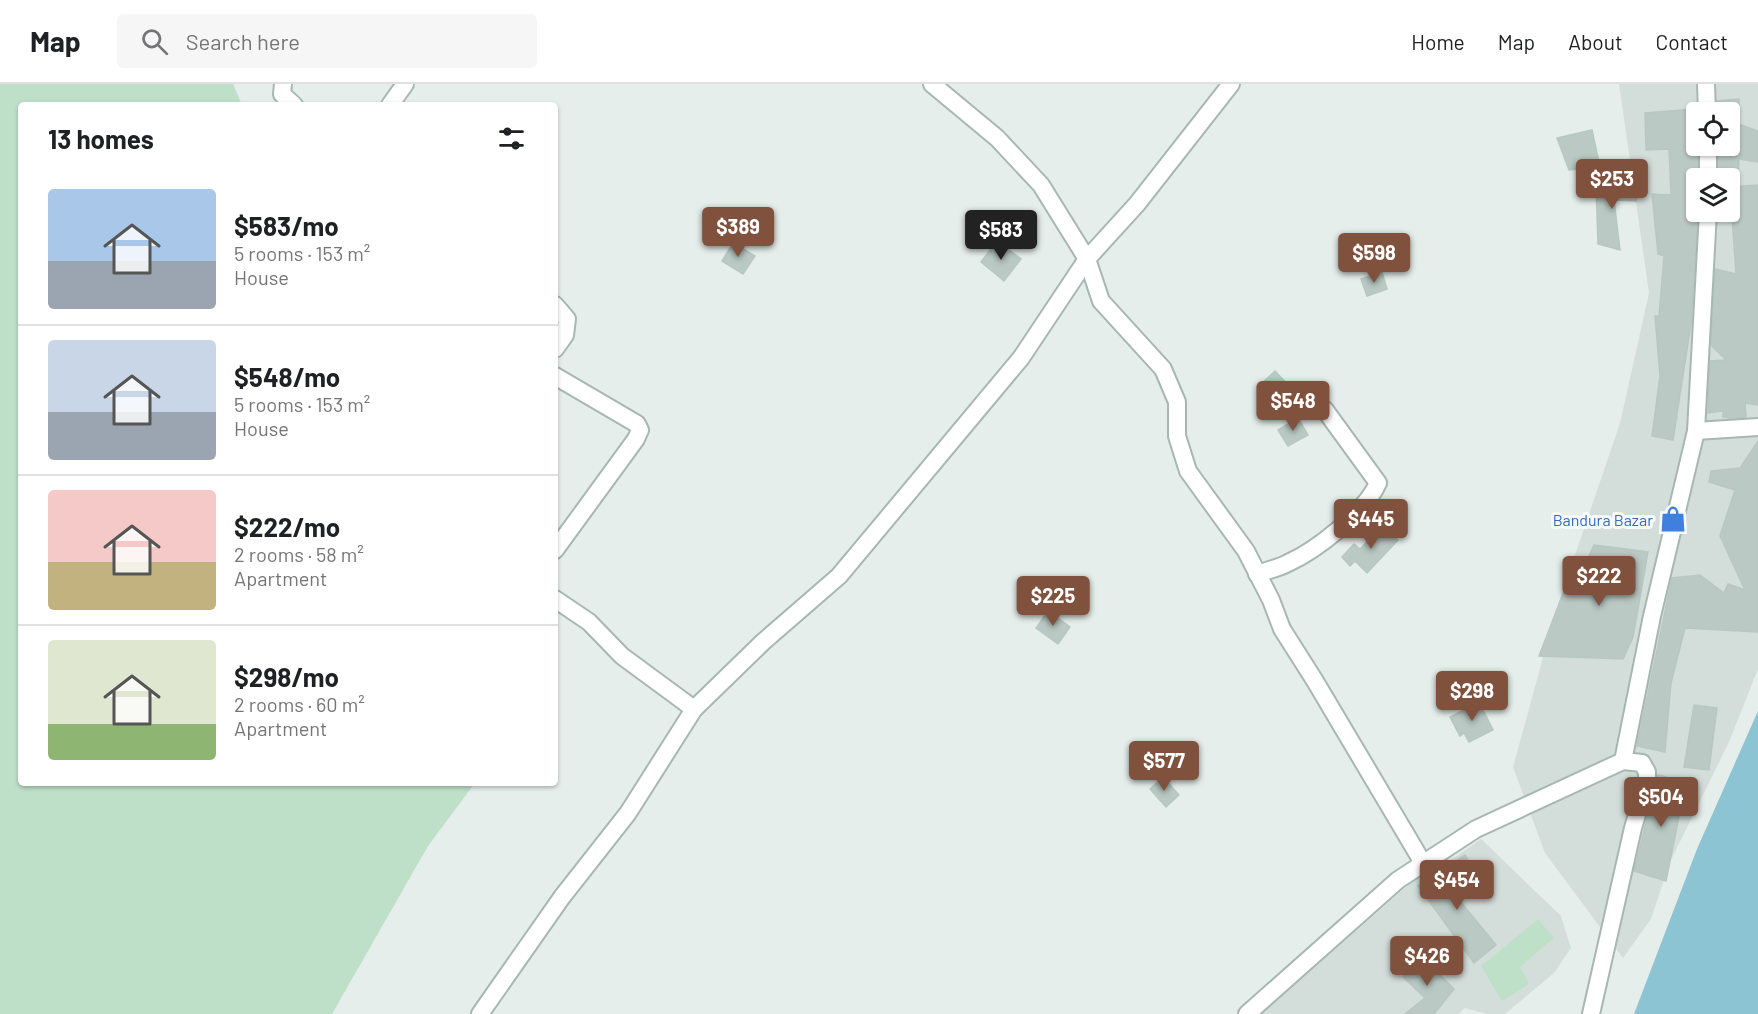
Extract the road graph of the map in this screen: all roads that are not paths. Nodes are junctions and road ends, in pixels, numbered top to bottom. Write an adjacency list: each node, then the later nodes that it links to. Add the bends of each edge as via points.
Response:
1 (283, 84): 6 (street, via 282,94)
2 (405, 84): 7 (street)
3 (932, 84): 10 (street, via 997,138 1041,185)
4 (1231, 84): 10 (street, via 1137,204)
5 (1707, 84): 8 (street)
6 (291, 102)
7 (392, 102)
8 (1707, 102)
9 (1707, 222): 16 (street)
10 (1087, 259): 18 (street, via 1101,301 1163,369 1177,402 1177,436 1188,471 1246,551); 20 (street, via 1021,358 839,576)
11 (558, 308): 12 (street, via 567,319 565,335)
12 (558, 345)
13 (558, 378): 17 (street, via 637,424 640,430)
14 (1325, 410): 18 (street, via 1378,483 1357,514 1306,553)
15 (1758, 427): 16 (street)
16 (1696, 431): 21 (street, via 1652,616)
17 (558, 546)
18 (1257, 574): 22 (street, via 1297,656)
19 (558, 602): 20 (street, via 589,622 622,656)
20 (694, 709): 23 (street, via 628,813 562,897)
21 (1623, 761): 22 (street, via 1476,829); 25 (street, via 1642,763 1647,781)
22 (1423, 863): 24 (street, via 1398,880)
23 (480, 1014)
24 (1247, 1014)
25 (1591, 1014)

